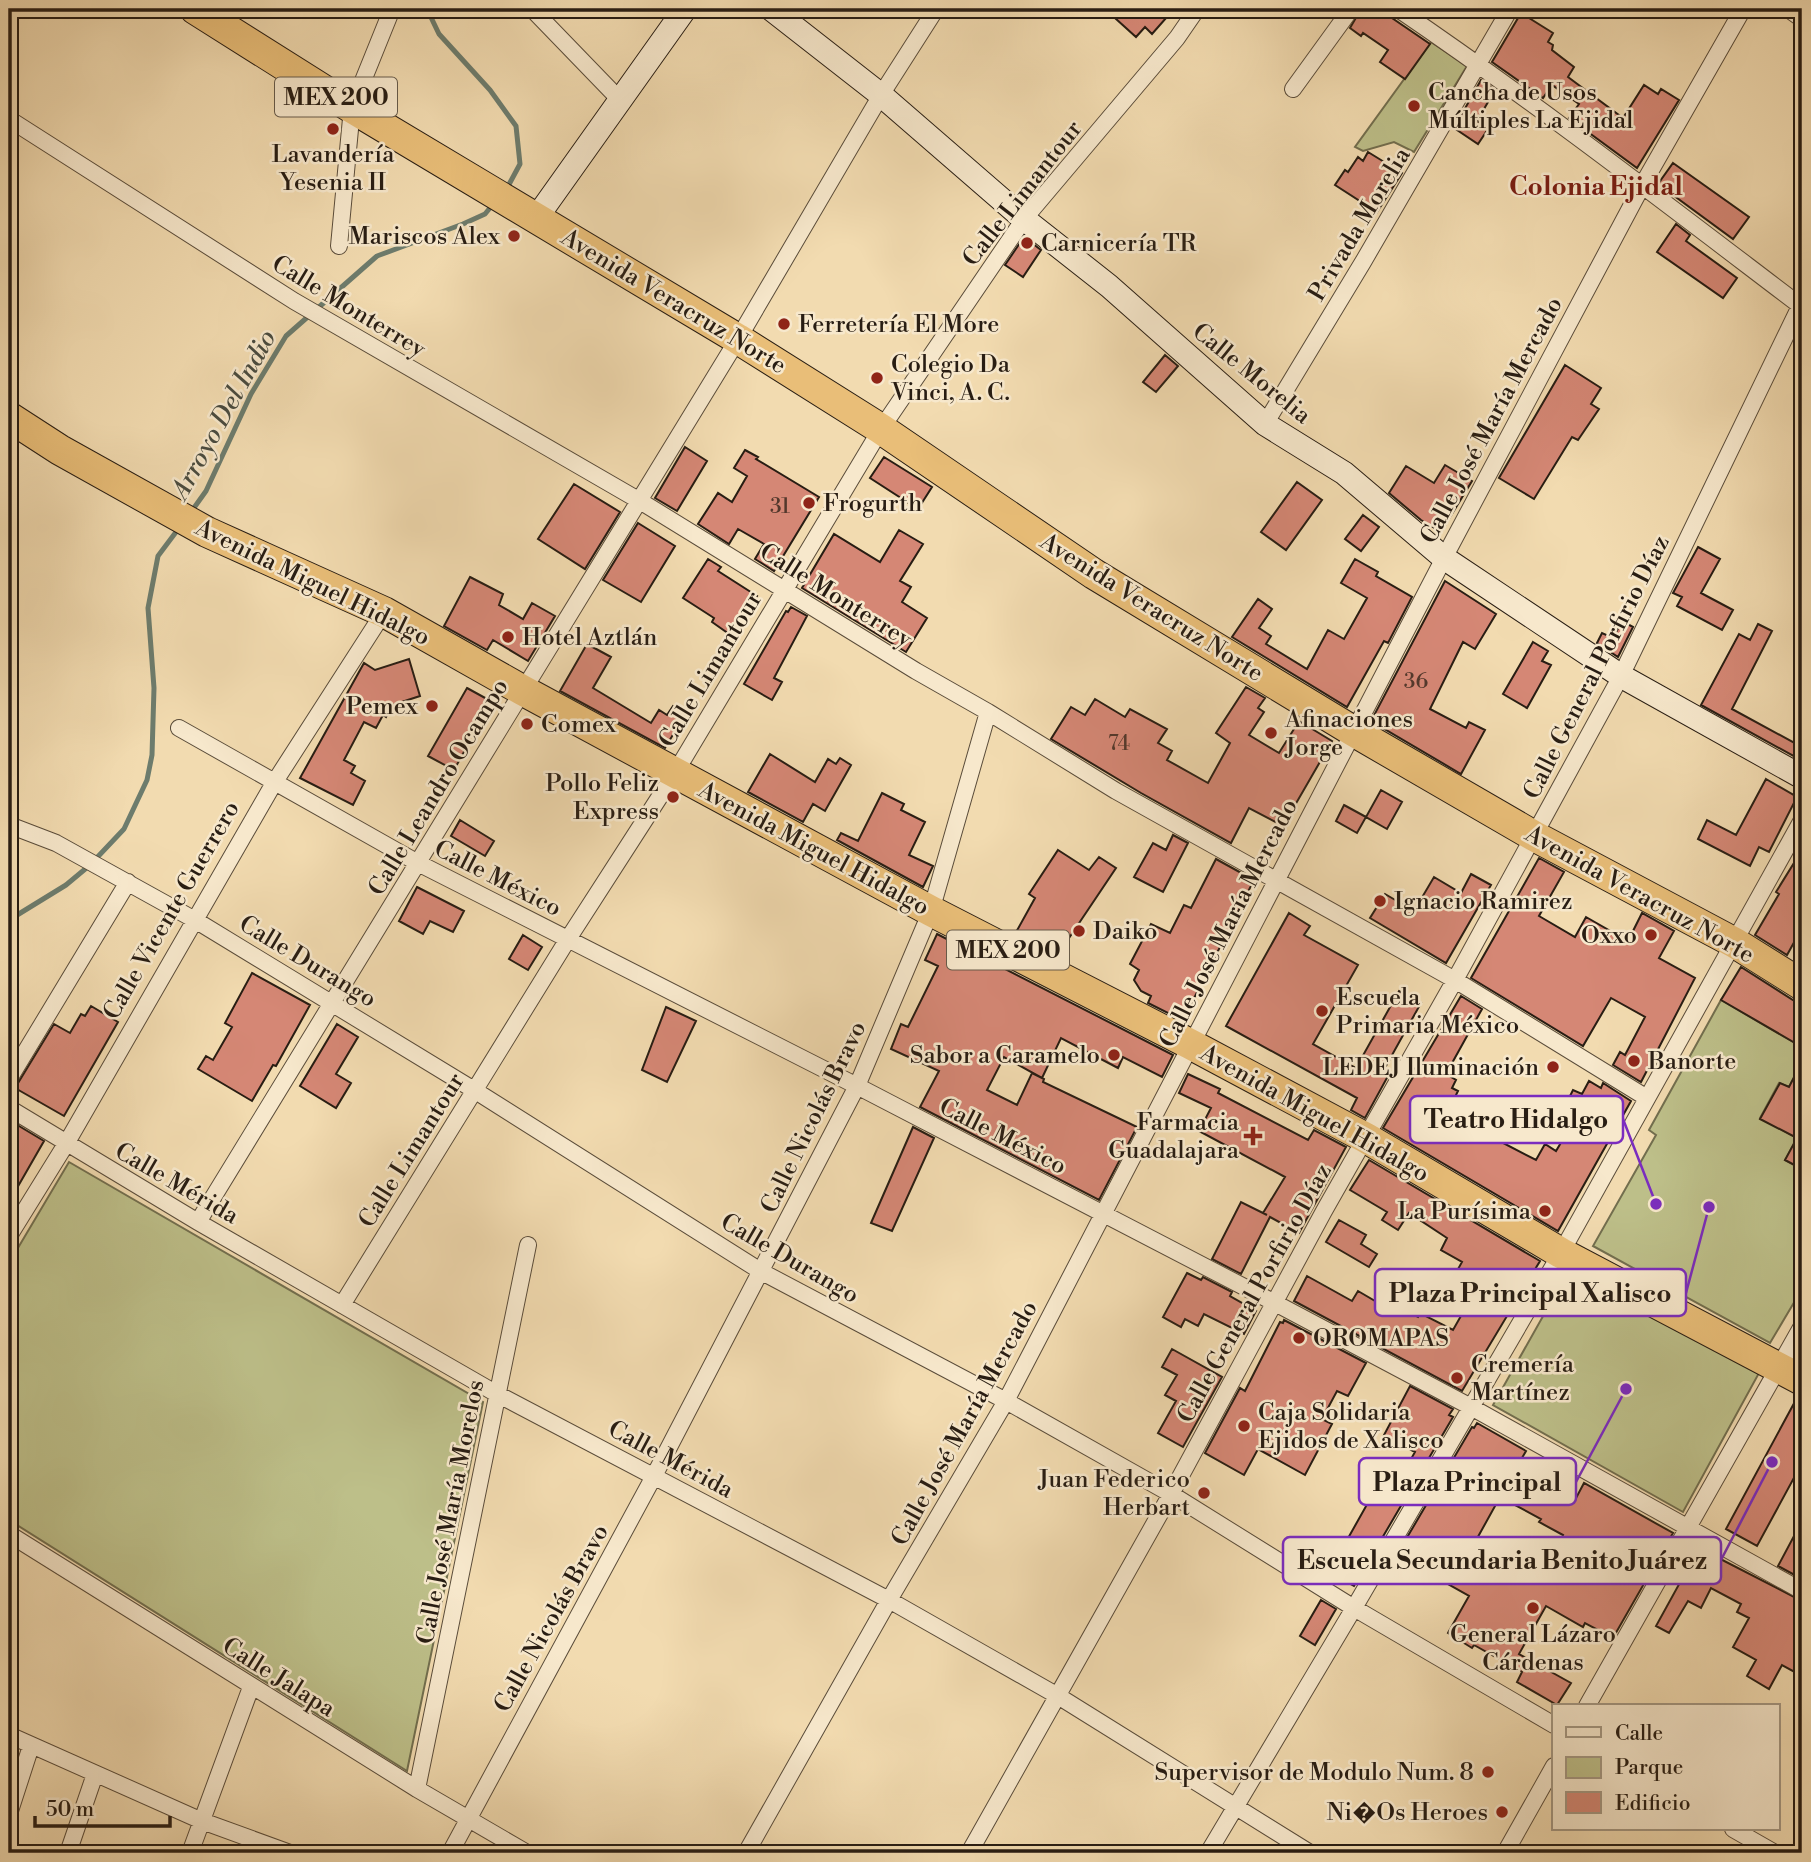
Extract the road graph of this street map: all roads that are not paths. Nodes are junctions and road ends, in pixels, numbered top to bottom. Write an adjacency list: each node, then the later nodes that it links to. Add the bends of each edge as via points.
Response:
1 (195, 9): 18 (highway, MEX 200)
2 (392, 9): 18 (street)
3 (532, 9): 17 (street)
4 (685, 9): 17 (street)
5 (771, 9): 16 (street, Calle Morelia)
6 (936, 9): 16 (street, Calle Leandro Ocampo)
7 (1197, 9): 22 (street, Calle Limantour)
8 (1351, 9): 15 (street)
9 (1398, 9): 14 (street)
10 (1510, 9): 14 (street, Privada Morelia)
11 (1743, 9): 20 (street, Calle José María Mercado)
12 (1788, 9): 13 (street)
13 (1802, 19)
14 (1479, 65): 20 (street); 27 (street, Privada Morelia)
15 (1293, 89)
16 (881, 95): 22 (street, Calle Morelia); 25 (street, Calle Leandro Ocampo)
17 (620, 100): 21 (street)
18 (352, 108): 21 (highway, MEX 200); 23 (street)
19 (9, 119): 29 (street, Calle Monterrey, via 332,324)
20 (1643, 184): 24 (street); 30 (street, Calle José María Mercado)
21 (526, 211): 25 (highway, Avenida Veracruz Norte / MEX 200)
22 (1024, 219): 27 (street, Calle Morelia, via 1109,286); 28 (street, Calle Limantour)
23 (340, 246)
24 (1802, 305): 33 (street, Calle General Porfirio Díaz)
25 (738, 339): 28 (highway, Avenida Veracruz Norte / MEX 200); 29 (street, Calle Leandro Ocampo)
26 (9, 417): 32 (highway, Avenida Miguel Hidalgo / MEX 200, via 208,532)
27 (1265, 424): 30 (street, Calle Morelia, via 1344,473)
28 (881, 429): 31 (street, Calle Limantour); 37 (highway, Avenida Veracruz Norte / MEX 200, via 1094,574)
29 (640, 500): 31 (street, Calle Monterrey); 34 (street, Calle Leandro Ocampo)
30 (1444, 558): 33 (street, Calle Morelia); 37 (street, Calle José María Mercado)
31 (783, 589): 35 (street, Calle Monterrey); 38 (street, Calle Limantour)
32 (383, 612): 34 (highway, Avenida Miguel Hidalgo / MEX 200); 40 (street, Calle Vicente Guerrero)
33 (1621, 676): 39 (street, Calle Morelia); 43 (street, Calle General Porfirio Díaz)
34 (522, 691): 38 (highway, Avenida Miguel Hidalgo / MEX 200); 44 (street, Calle Leandro Ocampo)
35 (988, 712): 45 (street, Calle Monterrey, via 1116,791); 47 (street, Calle Nicolás Bravo)
36 (179, 728): 40 (street, Calle México)
37 (1353, 731): 43 (highway, Avenida Veracruz Norte / MEX 200); 45 (street, Calle José María Mercado)
38 (675, 773): 47 (highway, Avenida Miguel Hidalgo / MEX 200); 49 (street, Calle Limantour)
39 (1802, 777)
40 (275, 783): 44 (street, Calle México); 48 (street, Calle Vicente Guerrero)
41 (1802, 820): 50 (street)
42 (9, 825): 46 (street, Calle Durango, via 56,843)
43 (1534, 836): 50 (highway, Avenida Veracruz Norte / MEX 200); 51 (street, Calle General Porfirio Díaz)
44 (418, 863): 49 (street, Calle México); 53 (street, Calle Leandro Ocampo)
45 (1276, 880): 51 (street, Calle Monterrey); 54 (street, Calle José María Mercado)
46 (128, 882): 48 (street, Calle Durango); 55 (street)
47 (930, 911): 54 (highway, Avenida Miguel Hidalgo / MEX 200); 56 (street, Calle Nicolás Bravo)
48 (195, 920): 53 (street, Calle Durango); 61 (street, Calle Vicente Guerrero)
49 (568, 939): 56 (street, Calle México); 57 (street, Calle Limantour)
50 (1735, 943): 52 (highway, Avenida Veracruz Norte / MEX 200); 58 (street)
51 (1455, 980): 58 (street, Calle Monterrey); 60 (street, Calle General Porfirio Díaz)
52 (1802, 985)
53 (334, 1003): 57 (street, Calle Durango); 63 (street, Calle Leandro Ocampo)
54 (1190, 1044): 60 (highway, Avenida Miguel Hidalgo / MEX 200); 62 (street, Calle José María Mercado)
55 (9, 1079)
56 (857, 1086): 62 (street, Calle México); 67 (street, Calle Nicolás Bravo)
57 (474, 1090): 67 (street, Calle Durango); 69 (street, Calle Limantour)
58 (1647, 1098): 66 (street)
59 (9, 1108): 61 (street, Calle Mérida)
60 (1366, 1138): 66 (highway, Avenida Miguel Hidalgo / MEX 200); 68 (street, Calle General Porfirio Díaz)
61 (66, 1144): 63 (street, Calle Mérida); 64 (street, Calle Vicente Guerrero)
62 (1105, 1215): 68 (street, Calle México); 73 (street, Calle José María Mercado)
63 (198, 1222): 69 (street, Calle Mérida)
64 (9, 1236)
65 (528, 1245): 72 (street, Calle José María Morelos)
66 (1561, 1253): 71 (highway, Avenida Miguel Hidalgo / MEX 200); 74 (street)
67 (762, 1272): 73 (street, Calle Durango); 75 (street, Calle Nicolás Bravo)
68 (1275, 1303): 74 (street, Calle México); 76 (street, Calle General Porfirio Díaz)
69 (342, 1305): 72 (street, Calle Mérida)
70 (1802, 1326): 71 (street)
71 (1790, 1374): 77 (street)
72 (497, 1394): 75 (street, Calle Mérida); 90 (street, Calle José María Morelos)
73 (1006, 1401): 76 (street, Calle Durango); 80 (street, Calle José María Mercado)
74 (1471, 1407): 77 (street, Calle México); 81 (street)
75 (654, 1476): 80 (street, Calle Mérida); 93 (street, Calle Nicolás Bravo)
76 (1171, 1494): 81 (street, Calle Durango); 83 (street, Calle General Porfirio Díaz)
77 (1688, 1528): 79 (street, Calle México); 84 (street)
78 (9, 1534): 82 (street, Calle Jalapa)
79 (1802, 1591)
80 (889, 1601): 83 (street, Calle Mérida); 101 (street, Calle José María Mercado)
81 (1354, 1608): 85 (street, Calle Durango); 91 (street)
82 (251, 1687): 90 (street, Calle Jalapa); 94 (street)
83 (1058, 1696): 91 (street, Calle Mérida); 102 (street, Calle General Porfirio Díaz)
84 (1588, 1704)
85 (1552, 1724)
86 (9, 1735): 87 (street)
87 (31, 1746): 89 (street); 92 (street)
88 (1552, 1770): 105 (street)
89 (95, 1774): 94 (street); 96 (street)
90 (417, 1789): 93 (street, Calle Jalapa)
91 (1234, 1807): 103 (street); 104 (street, Calle Mérida)
92 (9, 1814)
93 (468, 1817): 99 (street, Calle Nicolás Bravo); 100 (street, Calle Jalapa)
94 (202, 1821): 97 (street); 98 (street)
95 (1734, 1830): 106 (street)
96 (68, 1853)
97 (190, 1853)
98 (290, 1853)
99 (450, 1853)
100 (527, 1853)
101 (746, 1853)
102 (969, 1853)
103 (1208, 1853)
104 (1310, 1853)
105 (1505, 1853)
106 (1775, 1853)

